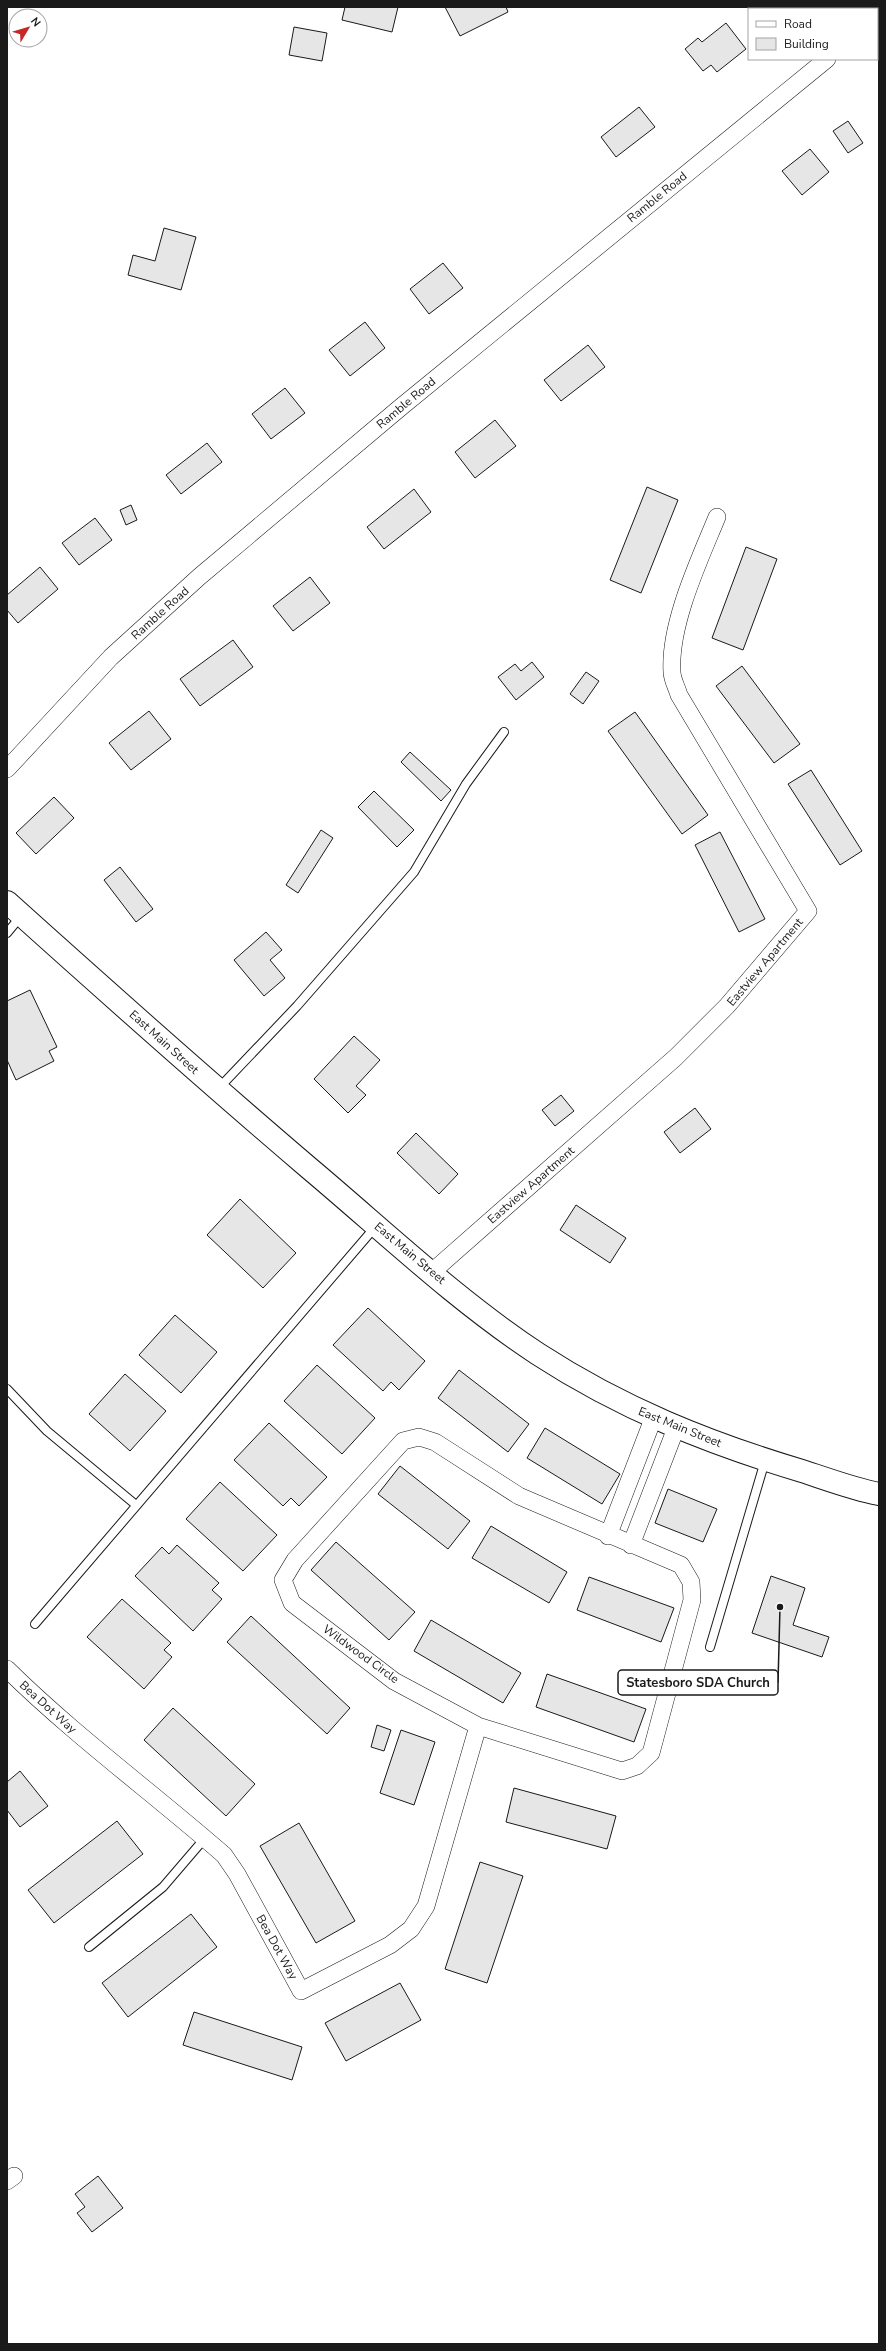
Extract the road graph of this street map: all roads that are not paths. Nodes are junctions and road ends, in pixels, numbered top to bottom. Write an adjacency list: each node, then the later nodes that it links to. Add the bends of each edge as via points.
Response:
1 (826, 60): 4 (street, Ramble Road, via 401,407 199,577 111,657)
2 (717, 518): 9 (street, Eastview Apartment, via 693,576 675,636 672,673 679,695 808,911 727,1006 676,1057)
3 (504, 732): 7 (lane, via 466,784 414,872 297,1006)
4 (7, 770)
5 (14, 909): 6 (lane); 7 (main road, East Main Street)
6 (7, 932)
7 (217, 1089): 8 (main road, East Main Street)
8 (377, 1225): 9 (main road, East Main Street); 15 (lane)
9 (432, 1272): 11 (main road, East Main Street, via 493,1322 538,1354 600,1392)
10 (7, 1388): 15 (lane, via 47,1431)
11 (654, 1419): 12 (main road, East Main Street); 16 (street)
12 (676, 1428): 13 (main road, East Main Street); 17 (street)
13 (766, 1460): 14 (main road, East Main Street); 19 (lane)
14 (879, 1494)
15 (136, 1505): 18 (lane)
16 (608, 1536): 17 (street, Wildwood Circle); 21 (street, Wildwood Circle, via 519,1496 435,1442 419,1437 403,1441 294,1560 283,1580 292,1603 394,1681)
17 (631, 1545): 21 (street, Wildwood Circle, via 681,1566 691,1582 692,1600 651,1753 637,1766 622,1771)
18 (35, 1624)
19 (710, 1647)
20 (7, 1669): 22 (street, Bea Dot Way, via 111,1762)
21 (478, 1726): 22 (street, Bea Dot Way, via 426,1906 411,1929 390,1945 300,1991 237,1874 224,1855)
22 (205, 1838): 23 (lane, via 163,1887)
23 (89, 1947)

